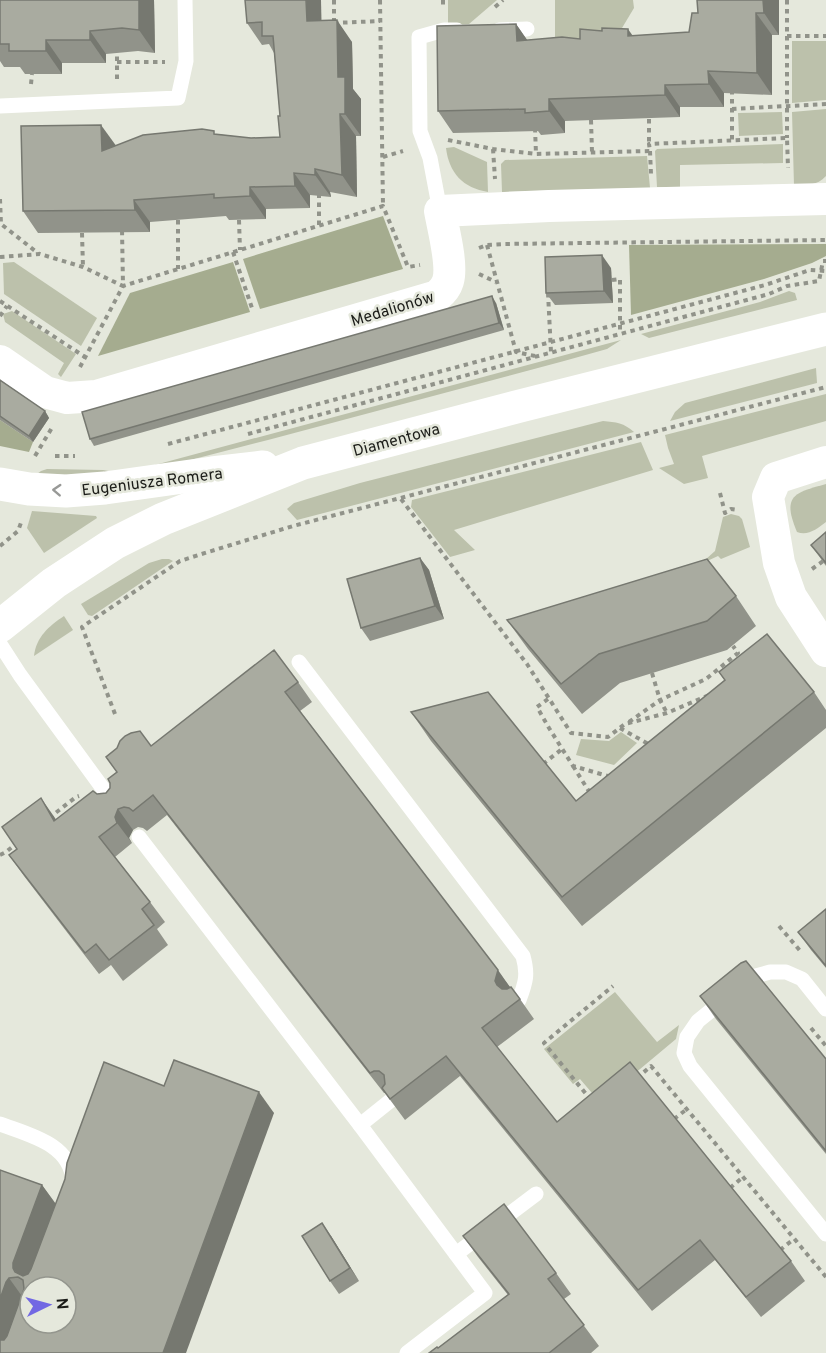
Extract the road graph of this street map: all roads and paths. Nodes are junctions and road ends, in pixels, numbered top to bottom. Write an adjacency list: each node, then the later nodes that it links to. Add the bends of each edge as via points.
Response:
1 (185, 0): 13 (lane)
2 (334, 0): 8 (path)
3 (380, 0): 7 (path)
4 (787, 0): 5 (path)
5 (787, 18): 6 (path); 11 (path)
6 (779, 19)
7 (381, 21): 8 (path); 30 (path)
8 (334, 23): 10 (path)
9 (527, 29): 25 (lane, via 444,30 419,37 420,131)
10 (334, 33)
11 (787, 36): 12 (path); 18 (path)
12 (826, 36)
13 (186, 61): 14 (path); 17 (lane, via 178,98)
14 (117, 62)
15 (732, 81): 19 (path)
16 (826, 104): 18 (path)
17 (0, 106)
18 (787, 106): 19 (path); 23 (path)
19 (732, 109): 24 (path)
20 (649, 119): 26 (path)
21 (591, 120): 28 (path)
22 (535, 124): 29 (path)
23 (787, 138): 24 (path); 32 (path)
24 (732, 140): 26 (path)
25 (425, 144): 27 (path, via 444,139); 30 (path); 37 (lane)
26 (649, 144): 28 (path, via 650,151)
27 (493, 149): 29 (path); 31 (path)
28 (592, 152): 29 (path)
29 (536, 154)
30 (383, 157): 36 (path)
31 (494, 165)
32 (789, 177)
33 (319, 184): 42 (path)
34 (0, 199): 40 (path)
35 (826, 199): 37 (street)
36 (383, 206): 42 (path); 51 (path, via 408,267)
37 (440, 211): 51 (street, Medalionów)
38 (178, 220): 54 (path)
39 (239, 220): 47 (path)
40 (1, 224): 43 (path); 49 (path)
41 (122, 225): 57 (path)
42 (319, 225): 47 (path)
43 (0, 230)
44 (82, 233): 53 (path)
45 (826, 240): 46 (path)
46 (487, 245): 51 (path); 67 (path)
47 (240, 250): 48 (path)
48 (233, 252): 54 (path); 61 (path)
49 (40, 254): 50 (path); 53 (path)
50 (0, 257)
51 (448, 260): 73 (street, Medalionów, via 449,279 437,296 96,396)
52 (826, 261): 55 (path)
53 (83, 267): 57 (path)
54 (178, 269): 57 (path)
55 (824, 271): 63 (path, via 810,270); 65 (path, via 819,280)
56 (612, 280): 63 (path, via 620,279)
57 (123, 286): 70 (path)
58 (548, 292): 66 (path)
59 (0, 301): 60 (path)
60 (8, 306): 62 (path); 70 (path)
61 (253, 312)
62 (0, 316)
63 (621, 323): 65 (path); 66 (path)
64 (826, 329): 80 (street, Diamentowa)
65 (620, 334): 68 (path)
66 (550, 343): 67 (path); 68 (path)
67 (516, 352): 69 (path); 75 (path)
68 (550, 352): 69 (path)
69 (536, 356): 74 (path)
70 (85, 357): 73 (path)
71 (0, 361): 73 (street, Medalionów, via 45,392)
72 (826, 387): 82 (path)
73 (67, 398): 77 (path)
74 (242, 436)
75 (167, 445)
76 (27, 455): 77 (path)
77 (35, 456): 78 (path)
78 (78, 456)
79 (826, 462): 87 (street, via 776,478 768,497 779,563 790,597)
80 (303, 463): 81 (street, Eugeniusza Romera, one-way to 81, via 105,488 66,491); 84 (street, Diamentowa, via 163,519 115,543 54,583)
81 (14, 487): 83 (path, via 25,510 18,531)
82 (401, 499): 91 (path, via 527,664); 94 (path, via 293,526 180,561 82,627)
83 (0, 546)
84 (0, 626)
85 (0, 644): 104 (lane)
86 (733, 646): 92 (path, via 738,653 706,679)
87 (826, 651)
88 (299, 662): 114 (lane, via 523,956 527,970)
89 (652, 674): 92 (path)
90 (716, 694): 93 (path)
91 (548, 699): 96 (path, via 570,733 608,737); 97 (path, via 537,707)
92 (660, 700): 93 (path); 95 (path)
93 (667, 713): 95 (path)
94 (115, 714)
95 (626, 724): 96 (path)
96 (620, 728): 98 (path, via 654,747)
97 (562, 749): 99 (path); 100 (path)
98 (646, 753)
99 (543, 764)
100 (573, 766): 101 (path); 103 (path)
101 (618, 780)
102 (83, 795): 105 (path)
103 (594, 801)
104 (115, 805)
105 (57, 812): 106 (path); 107 (path)
106 (49, 819)
107 (63, 819)
108 (139, 837): 122 (lane)
109 (23, 839): 110 (path)
110 (0, 855)
111 (779, 926): 112 (path)
112 (794, 944)
113 (613, 986): 118 (path, via 543,1043)
114 (519, 1000)
115 (826, 1009): 127 (lane, via 802,979 786,972 752,977 698,1020 687,1037 684,1053 690,1066)
116 (634, 1080): 119 (path, via 651,1066)
117 (390, 1101): 122 (lane)
118 (592, 1101)
119 (687, 1109): 120 (path); 123 (path)
120 (674, 1119)
121 (0, 1124): 126 (lane, via 59,1151 69,1162 73,1178)
122 (360, 1125): 130 (lane)
123 (743, 1177): 124 (path); 128 (path)
124 (730, 1188)
125 (536, 1194): 130 (lane)
126 (70, 1197)
127 (826, 1234)
128 (794, 1239): 129 (path); 131 (path)
129 (780, 1250)
130 (456, 1254): 132 (lane, via 485,1293)
131 (826, 1277)
132 (407, 1353)

